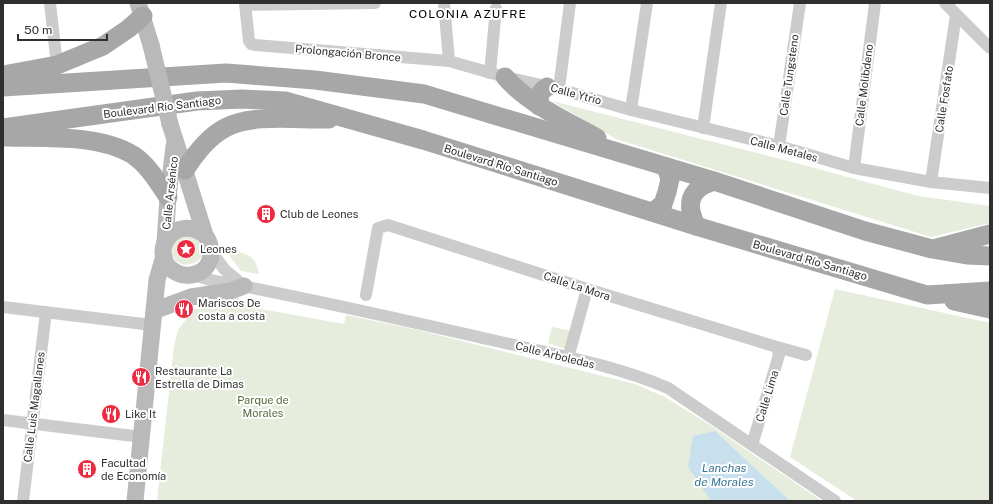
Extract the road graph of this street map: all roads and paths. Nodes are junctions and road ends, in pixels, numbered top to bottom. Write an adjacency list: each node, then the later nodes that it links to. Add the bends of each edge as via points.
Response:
1 (50, 3): 16 (street)
2 (375, 3): 10 (street)
3 (444, 3): 15 (street)
4 (570, 3): 20 (street)
5 (647, 3): 22 (street)
6 (721, 3): 25 (street)
7 (800, 3): 28 (street, Calle Tungsteno)
8 (875, 3): 31 (street, Calle Molibdeno)
9 (945, 3): 13 (street)
10 (245, 4): 15 (street, Prolongación Bronce, via 248,41 251,44)
11 (496, 8): 18 (street)
12 (140, 10): 16 (main road, via 128,29 103,46); 27 (main road, Calle Arsénico, bridge)
13 (956, 15): 14 (street); 34 (street, Calle Fosfato)
14 (990, 48)
15 (449, 61): 18 (street, Calle Ytrio)
16 (57, 65): 17 (main road)
17 (3, 75)
18 (498, 75): 20 (street, Calle Ytrio); 21 (main road)
19 (3, 88): 29 (main road, via 226,73 315,80 424,94)
20 (553, 88): 21 (main road, via 541,91); 22 (street, Calle Ytrio)
21 (539, 106): 29 (main road)
22 (631, 110): 25 (street, Calle Ytrio)
23 (348, 118): 24 (main road, Boulevard Río Santiago, via 285,101 242,99 196,101); 32 (main road, via 263,119 236,123 212,137); 37 (main road, Boulevard Río Santiago)
24 (3, 128)
25 (703, 128): 28 (street, Calle Metales)
26 (3, 137): 36 (main road, via 58,138 113,145 133,155 150,171)
27 (175, 142): 32 (main road, Calle Arsénico); 36 (main road, Calle Arsénico)
28 (779, 146): 31 (street, Calle Metales)
29 (630, 156): 30 (main road)
30 (666, 167): 33 (main road); 37 (main road, via 670,179 667,192 663,204)
31 (854, 168): 34 (street, Calle Metales)
32 (185, 170): 40 (main road, Calle Arsénico)
33 (714, 181): 38 (main road, via 697,190 690,200 690,214); 42 (main road, via 866,231)
34 (931, 182): 35 (street, Calle Metales)
35 (990, 188)
36 (168, 197): 41 (main road, Calle Arsénico)
37 (653, 212): 38 (main road, Boulevard Río Santiago)
38 (696, 226): 49 (main road, Boulevard Río Santiago)
39 (990, 234): 42 (main road)
40 (205, 235): 41 (main road, via 193,228 179,229 168,237); 43 (main road)
41 (164, 249): 45 (main road, via 166,262 170,268 181,275); 54 (main road, Calle Arsénico, via 157,280)
42 (932, 249): 44 (main road)
43 (212, 252): 45 (main road, via 205,269); 46 (street, Calle Arboledas, via 224,269)
44 (990, 256)
45 (191, 275): 46 (street, Calle Arboledas); 54 (main road)
46 (244, 286): 54 (main road, via 230,291 191,297); 57 (street, Calle Arboledas)
47 (587, 290): 50 (street, Calle La Mora, via 388,225 378,228); 55 (street, Calle La Mora); 57 (street)
48 (990, 292): 49 (main road, Boulevard Río Santiago)
49 (927, 294): 52 (main road)
50 (366, 295)
51 (3, 307): 53 (street)
52 (990, 309)
53 (46, 312): 54 (street); 59 (street, Calle Luis Magallanes)
54 (154, 316): 60 (main road, Calle Arsénico)
55 (777, 347): 56 (street, Calle La Mora); 61 (street, Calle Lima, via 779,355)
56 (806, 355)
57 (568, 358): 61 (street, Calle Arboledas, via 641,377 668,388)
58 (3, 420): 59 (street)
59 (32, 424): 60 (street); 62 (street, Calle Luis Magallanes)
60 (142, 437): 63 (main road, Calle Arsénico)
61 (752, 445): 64 (street, Calle Arboledas)
62 (23, 501)
63 (135, 501)
64 (835, 501)

